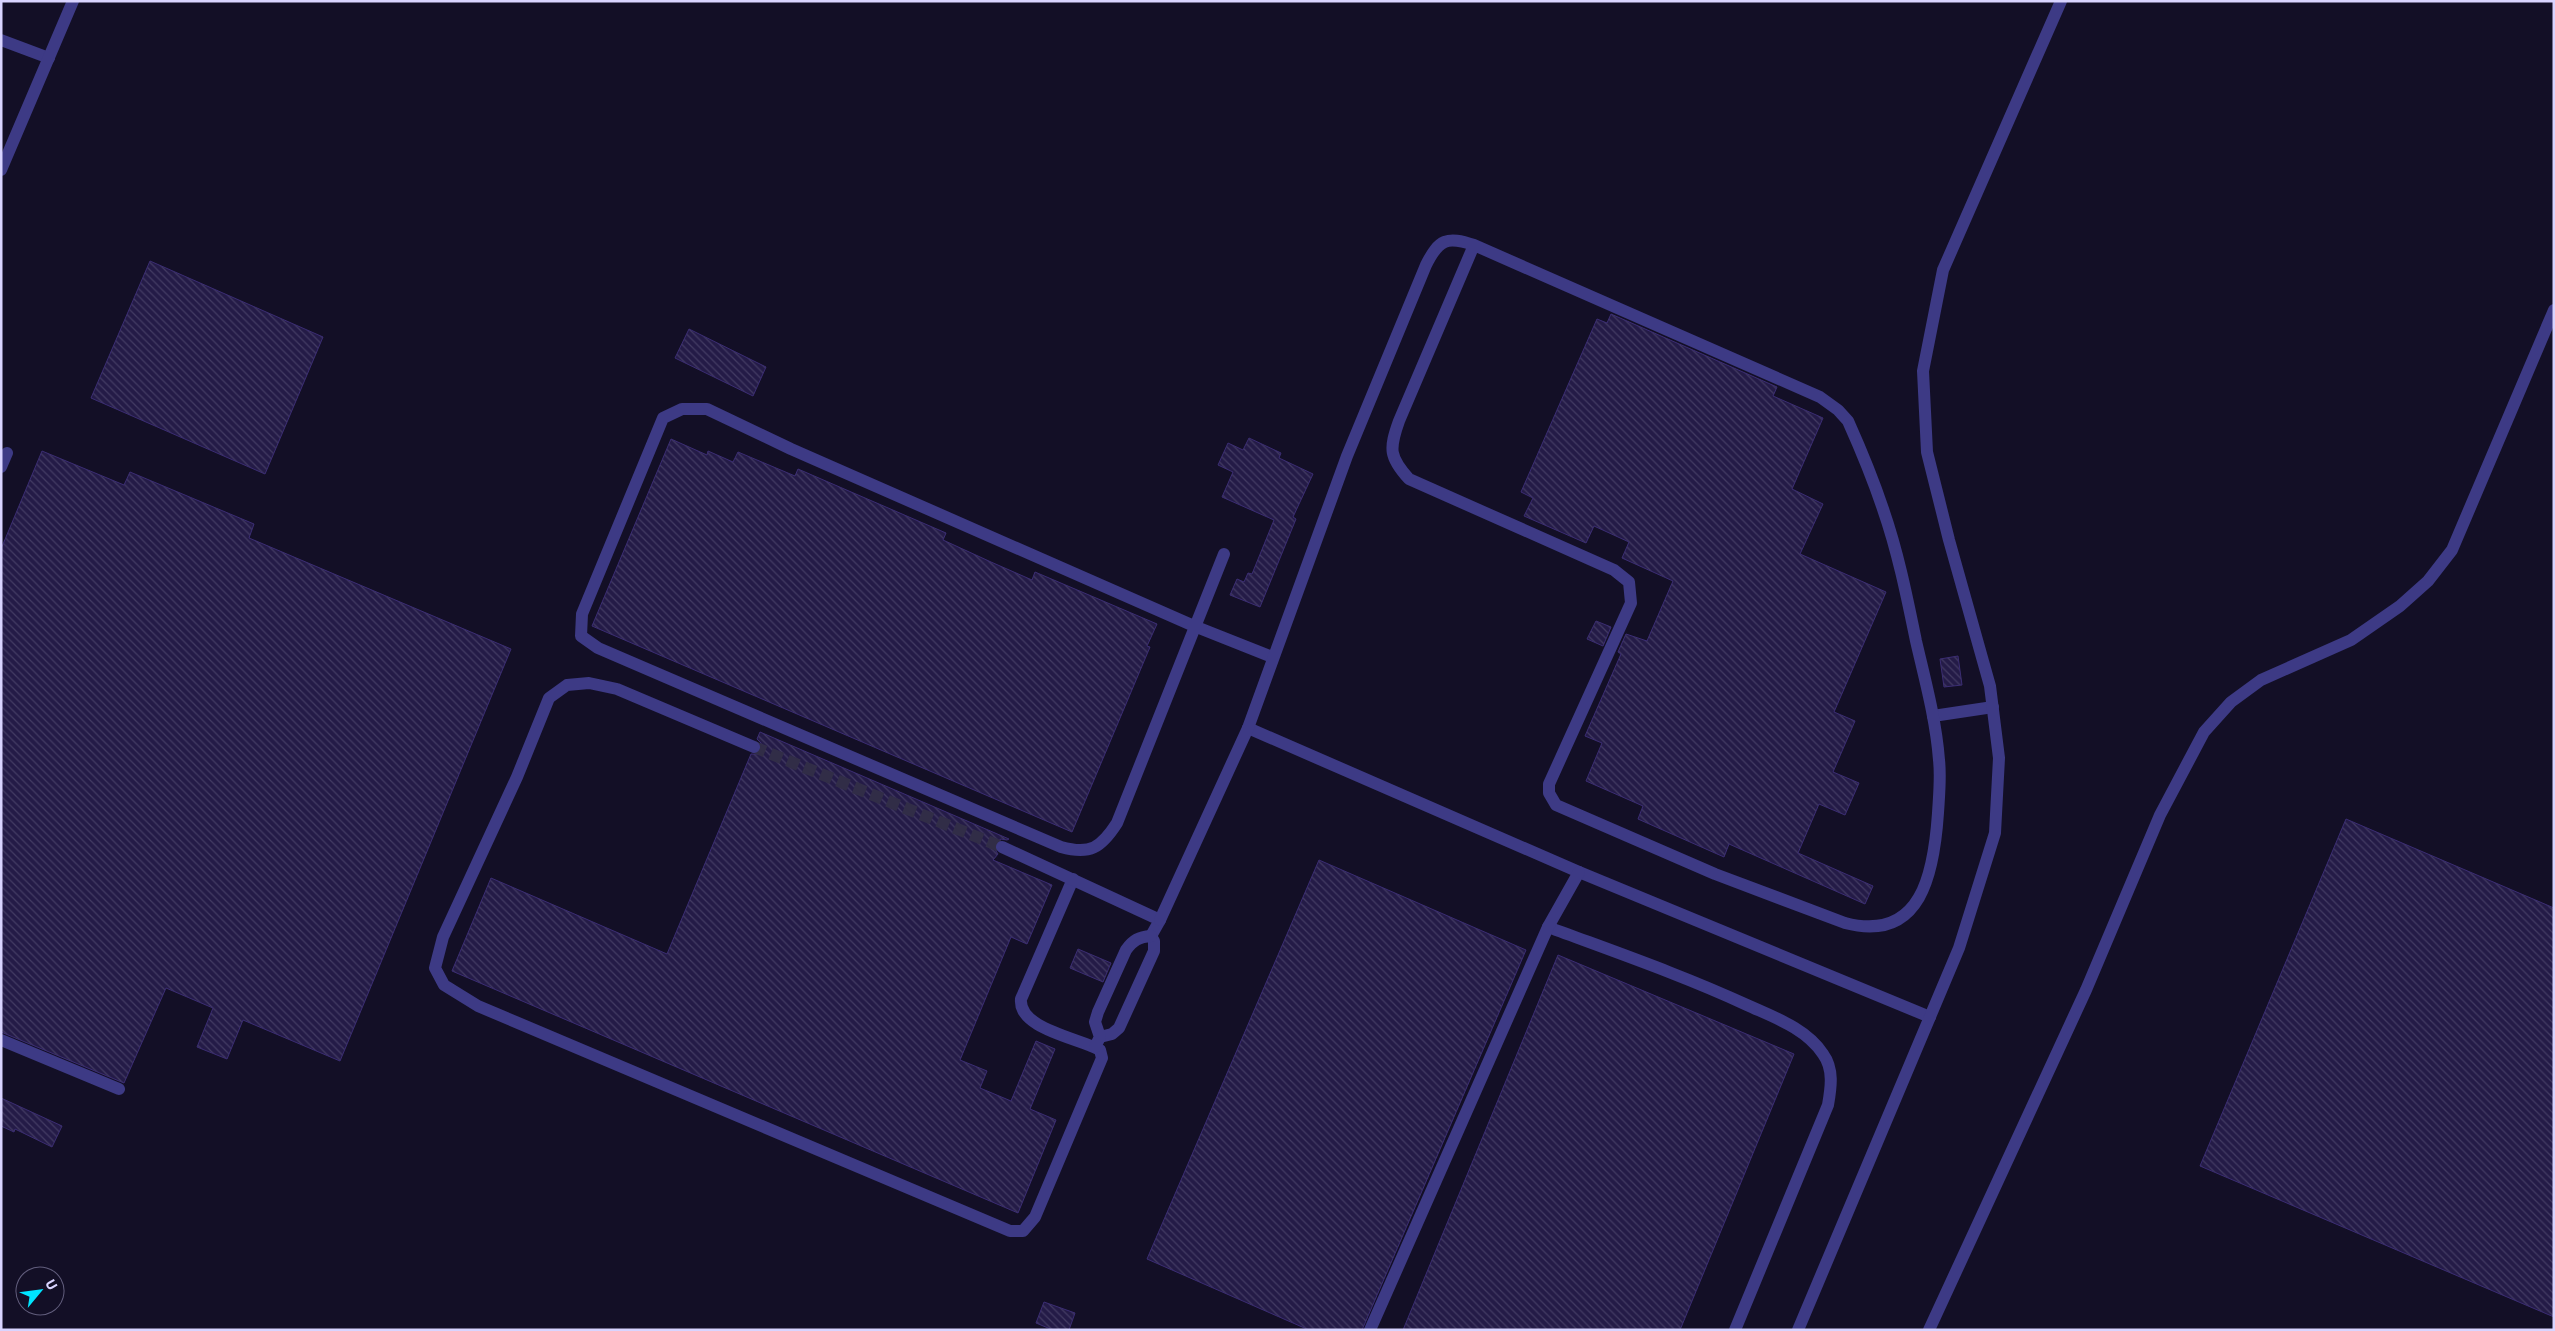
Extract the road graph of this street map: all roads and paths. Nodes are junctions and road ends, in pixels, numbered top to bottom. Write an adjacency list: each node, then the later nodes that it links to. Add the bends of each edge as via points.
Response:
1 (73, 1): 4 (street)
2 (2061, 1): 13 (street, via 1943,270 1923,371 1927,452)
3 (1, 40): 4 (street)
4 (49, 58): 5 (street)
5 (1, 170)
6 (1474, 245): 12 (street, via 1450,240 1434,248 1347,456); 14 (street, via 1820,397 1838,410 1848,421 1858,442 1884,510 1902,574); 14 (street, via 1399,421 1392,442 1392,458 1409,479 1614,570 1629,582 1631,603 1549,784 1549,793 1556,805 1715,874 1836,919 1864,928 1885,926 1901,918 1917,903 1930,872 1936,839 1940,761)
7 (2554, 310): 30 (street, via 2456,541 2440,566 2400,606 2351,640 2261,680 2231,702 2204,732 2160,815 2086,990)
8 (7, 453): 9 (street)
9 (1, 467)
10 (1224, 554): 11 (street)
11 (1194, 626): 11 (street, via 707,408 682,409 662,418 582,614 581,636 598,648 1061,847 1078,851 1093,849 1106,840 1117,824); 12 (street)
12 (1272, 657): 15 (street)
13 (1993, 707): 14 (street); 23 (street, via 1999,758 1995,833 1959,948)
14 (1933, 716)
15 (1248, 728): 18 (street); 20 (street)
16 (754, 746): 25 (street, via 618,689 589,683 567,685 550,698 443,937 435,968 444,985 478,1006 1010,1231 1023,1230 1035,1217 1102,1058)
17 (1002, 847): 19 (street)
18 (1579, 872): 21 (street); 23 (street)
19 (1073, 879): 20 (street); 25 (street, via 1020,1005 1022,1013 1030,1020 1057,1034)
20 (1160, 920): 22 (street)
21 (1548, 927): 27 (street); 28 (street, via 1697,982 1788,1024 1812,1040 1824,1054 1832,1083 1828,1105)
22 (1151, 936): 25 (street, via 1154,951 1119,1028); 25 (street, via 1132,942 1126,950 1098,1012 1095,1022)
23 (1930, 1017): 29 (street)
24 (1, 1040): 26 (street)
25 (1098, 1042)
26 (119, 1089)
27 (1370, 1330)
28 (1735, 1330)
29 (1798, 1330)
30 (1929, 1330)

